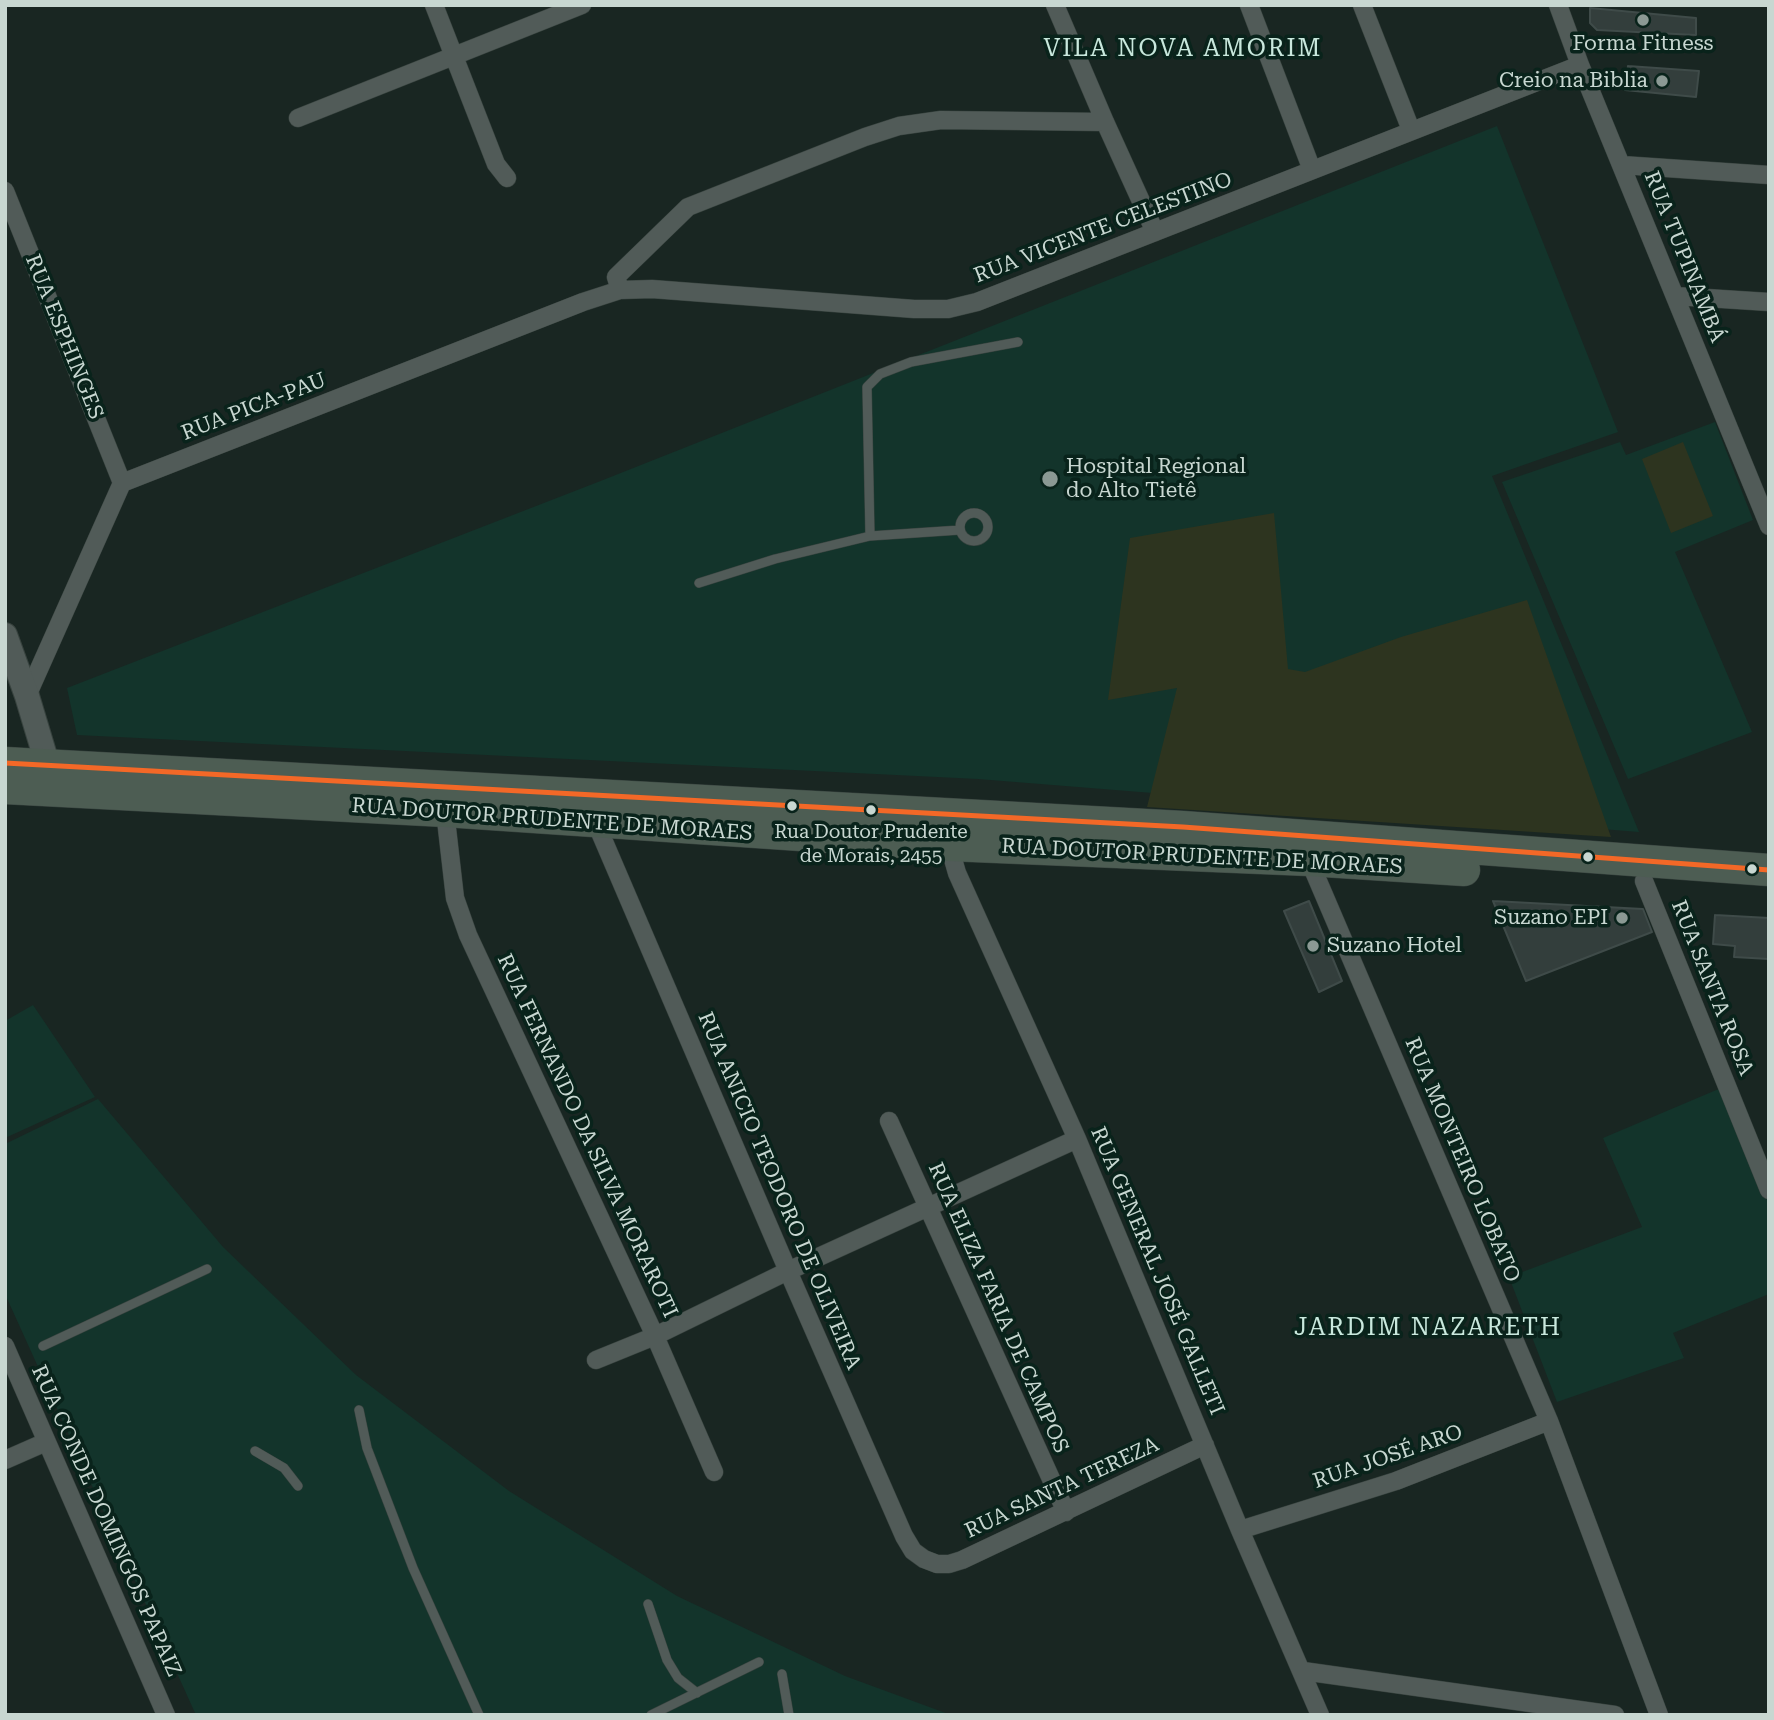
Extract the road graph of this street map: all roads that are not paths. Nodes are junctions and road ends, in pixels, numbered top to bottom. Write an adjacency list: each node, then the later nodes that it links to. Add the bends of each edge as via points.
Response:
1 (434, 5): 7 (street)
2 (582, 5): 7 (street)
3 (1055, 5): 10 (street)
4 (1249, 5): 13 (street)
5 (1363, 5): 11 (street)
6 (1558, 5): 8 (street, RUA TUPINAMBÁ)
7 (454, 55): 9 (street); 15 (street, via 496,164)
8 (1580, 65): 11 (street, RUA VICENTE CELESTINO); 12 (street, RUA TUPINAMBÁ)
9 (298, 118)
10 (1105, 122): 17 (street); 18 (street, via 941,120 865,137 688,207 616,277)
11 (1411, 130): 13 (street, RUA VICENTE CELESTINO)
12 (1622, 165): 14 (street); 19 (street, RUA TUPINAMBÁ)
13 (1312, 170): 17 (street, RUA VICENTE CELESTINO)
14 (1769, 175)
15 (507, 178)
16 (5, 191): 22 (street, RUA ESPHINGES)
17 (1155, 232): 18 (street, RUA VICENTE CELESTINO, via 977,302 948,309)
18 (620, 290): 22 (street, RUA PICA-PAU)
19 (1675, 296): 20 (street); 23 (street, RUA TUPINAMBÁ)
20 (1769, 302)
21 (1018, 342): 26 (lane, via 911,362 880,374 867,387)
22 (122, 483): 29 (street)
23 (1762, 494): 24 (street, RUA TUPINAMBÁ)
24 (1769, 526)
25 (960, 530): 26 (lane)
26 (870, 536): 27 (lane)
27 (699, 583)
28 (5, 635): 29 (street)
29 (27, 696): 30 (street)
30 (25, 774): 31 (highway, RUA DOUTOR PRUDENTE DE MORAES); 32 (highway, RUA DOUTOR PRUDENTE DE MORAES)
31 (445, 811): 33 (highway, RUA DOUTOR PRUDENTE DE MORAES); 45 (street, RUA FERNANDO DA SILVA MORAROTI, via 455,898 468,934)
32 (957, 815): 34 (street); 36 (highway, RUA DOUTOR PRUDENTE DE MORAES)
33 (596, 823): 34 (highway, RUA DOUTOR PRUDENTE DE MORAES); 44 (street, RUA ANICIO TEODORO DE OLIVEIRA)
34 (949, 845): 35 (highway, RUA DOUTOR PRUDENTE DE MORAES); 40 (street, RUA GENERAL JOSÉ GALLETI, via 957,873)
35 (1309, 860): 37 (highway, RUA DOUTOR PRUDENTE DE MORAES); 50 (street, RUA MONTEIRO LOBATO)
36 (1769, 870)
37 (1644, 881): 38 (highway, RUA DOUTOR PRUDENTE DE MORAES); 41 (street, RUA SANTA ROSA)
38 (1769, 891)
39 (889, 1121): 42 (street, RUA ELIZA FARIA DE CAMPOS)
40 (1077, 1139): 42 (street); 52 (street, RUA GENERAL JOSÉ GALLETI)
41 (1769, 1190)
42 (926, 1208): 44 (street); 57 (street, RUA ELIZA FARIA DE CAMPOS)
43 (207, 1269): 47 (lane)
44 (788, 1271): 45 (street); 59 (street, RUA ANICIO TEODORO DE OLIVEIRA, via 904,1536 914,1551)
45 (655, 1336): 48 (street); 55 (street, RUA FERNANDO DA SILVA MORAROTI)
46 (5, 1346): 51 (street, RUA CONDE DOMINGOS PAPAIZ)
47 (43, 1346)
48 (596, 1360)
49 (359, 1410): 66 (lane, via 367,1448 412,1568)
50 (1549, 1421): 58 (street, RUA JOSÉ ARO, via 1396,1481); 71 (street, RUA MONTEIRO LOBATO)
51 (46, 1442): 54 (street); 65 (street, RUA CONDE DOMINGOS PAPAIZ)
52 (1205, 1445): 57 (street, RUA SANTA TEREZA); 58 (street, RUA GENERAL JOSÉ GALLETI)
53 (255, 1451): 56 (lane, via 284,1468)
54 (5, 1460)
55 (714, 1472)
56 (298, 1486)
57 (1066, 1513): 59 (street, RUA SANTA TEREZA, via 962,1560)
58 (1240, 1530): 62 (street, RUA GENERAL JOSÉ GALLETI)
59 (937, 1564)
60 (648, 1604): 64 (lane, via 667,1660 678,1678)
61 (759, 1662): 64 (lane)
62 (1303, 1671): 69 (street, RUA GENERAL JOSÉ GALLETI); 70 (street)
63 (782, 1674): 68 (lane)
64 (697, 1693): 67 (lane)
65 (166, 1715)
66 (479, 1715)
67 (651, 1715)
68 (789, 1715)
69 (1320, 1715)
70 (1615, 1715)
71 (1659, 1715)

